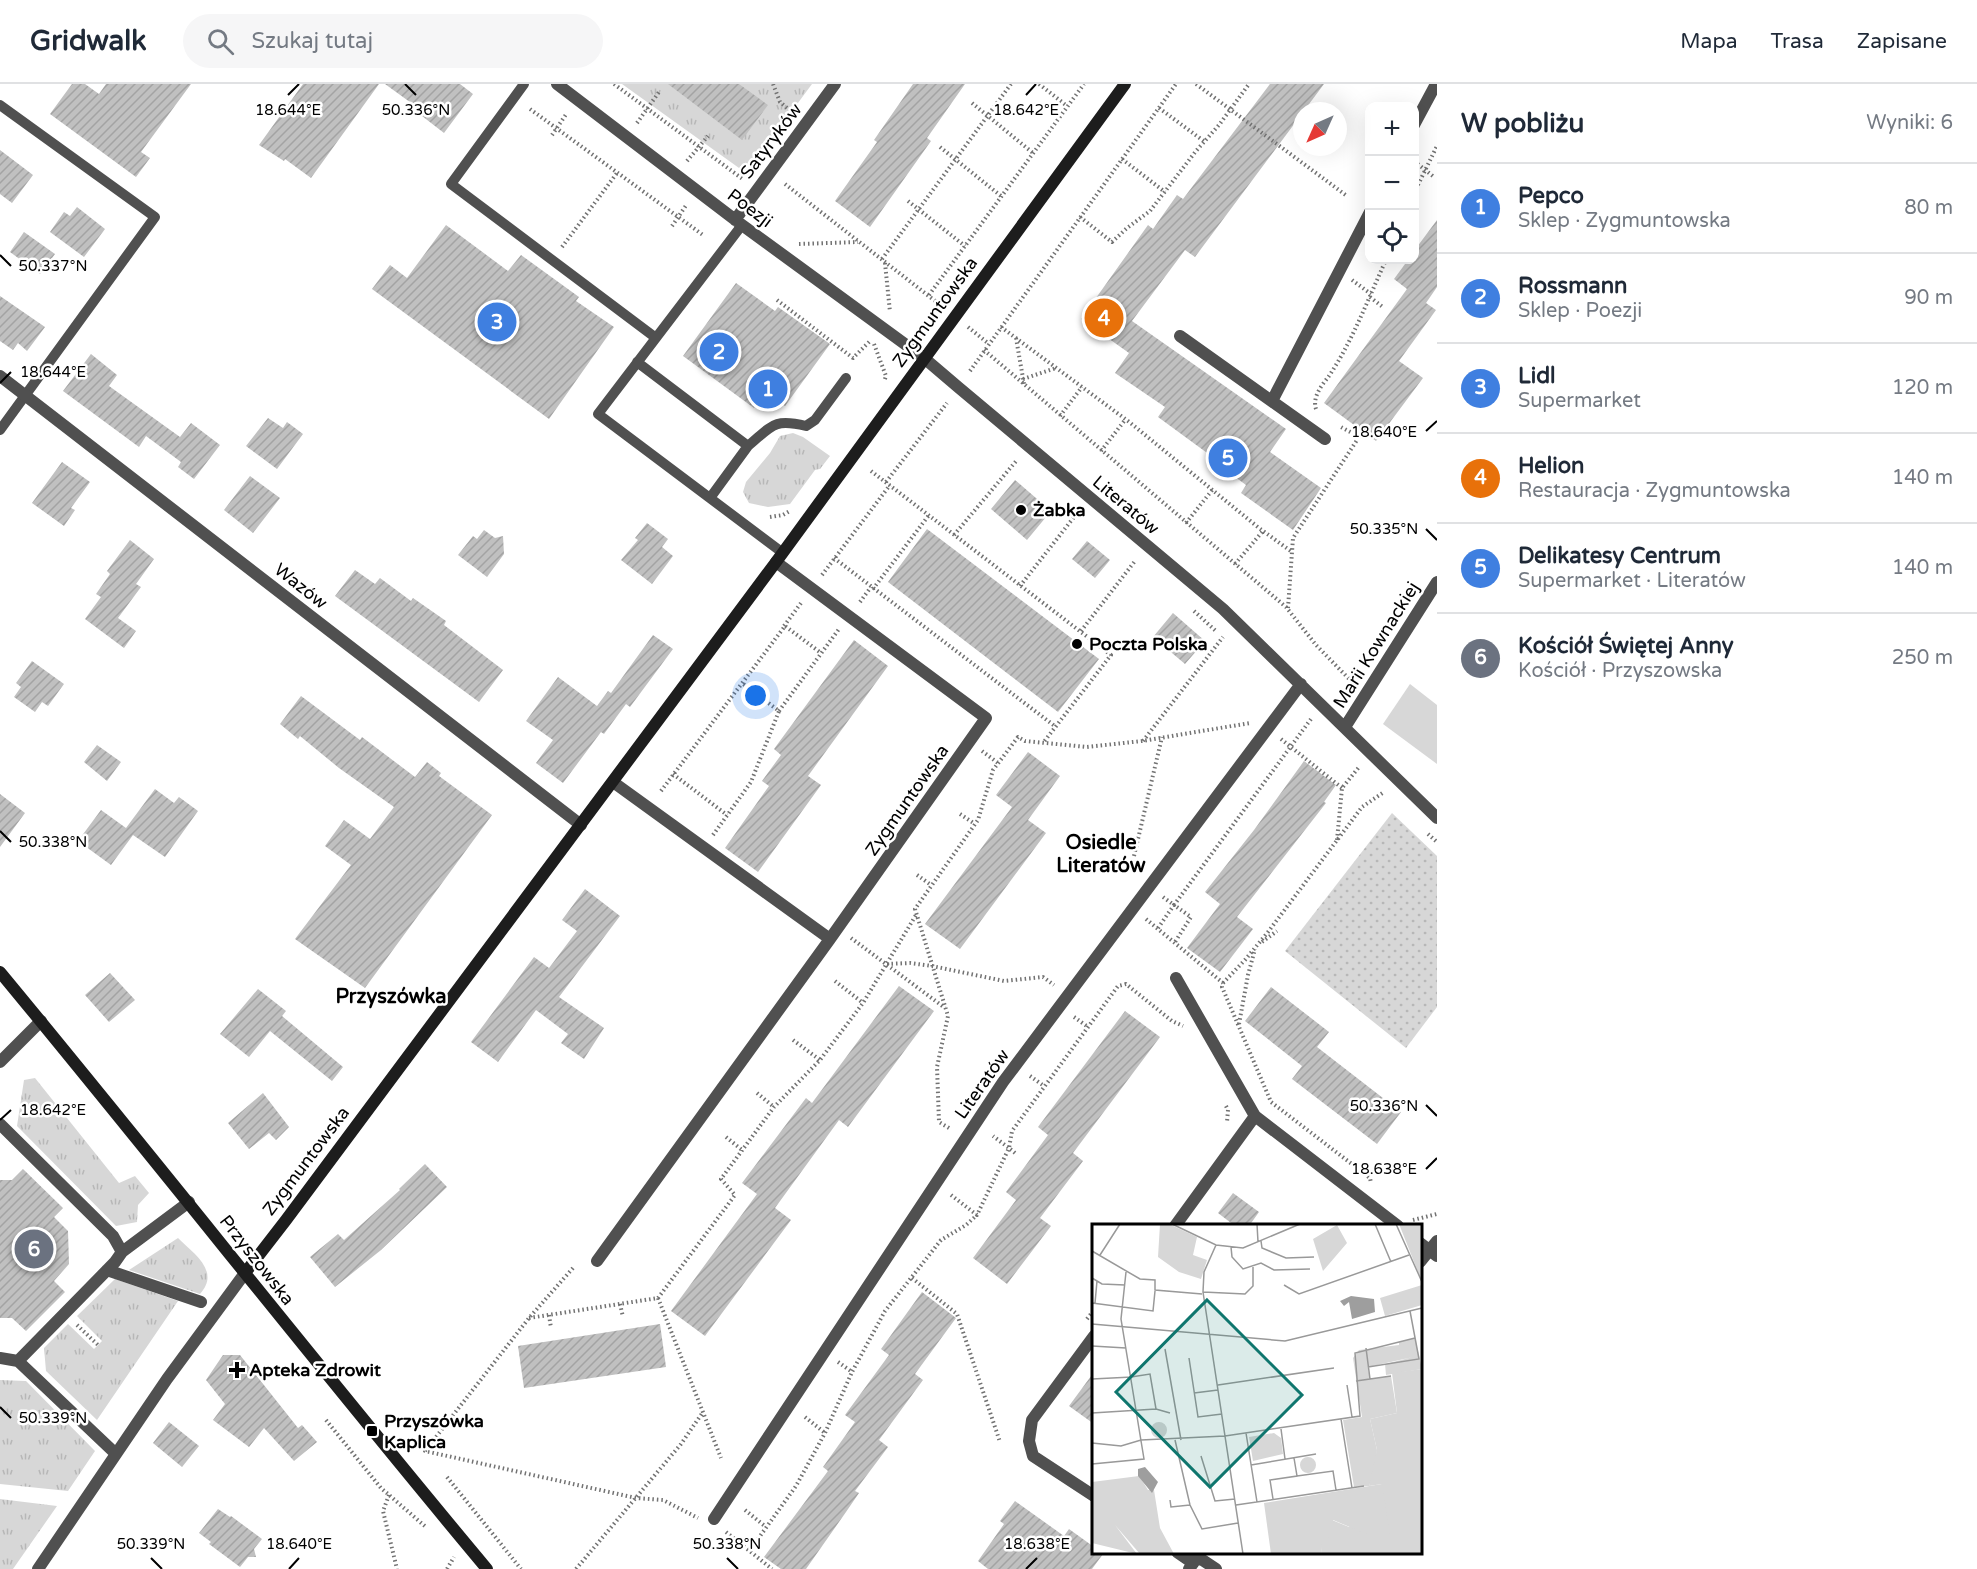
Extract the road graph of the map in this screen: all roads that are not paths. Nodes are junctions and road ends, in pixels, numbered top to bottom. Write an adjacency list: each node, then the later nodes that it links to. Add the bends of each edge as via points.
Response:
1 (524, 84): 11 (lane, via 451,184)
2 (557, 84): 8 (street, Poezji)
3 (835, 84): 8 (street, Satyryków)
4 (1125, 84): 12 (street, Zygmuntowska)
5 (1436, 84): 7 (street)
6 (0, 105): 16 (lane, via 154,217)
7 (1419, 116)
8 (739, 222): 11 (lane); 12 (street, Poezji)
9 (1365, 222): 17 (street)
10 (1180, 336): 17 (street)
11 (656, 338): 13 (lane)
12 (924, 358): 22 (street, Zygmuntowska); 24 (street, Literatów, via 1222,609)
13 (638, 363): 20 (lane); 21 (lane, via 598,414)
14 (0, 376): 16 (street, Wazów)
15 (846, 378): 20 (lane, via 815,420 806,426 776,423)
16 (26, 395): 18 (lane); 28 (street, Wazów)
17 (1272, 401): 19 (street)
18 (0, 430)
19 (1325, 439)
20 (748, 446): 21 (lane)
21 (710, 498): 22 (lane)
22 (780, 557): 26 (street, Zygmuntowska); 29 (street, Zygmuntowska, via 808,594 986,718)
23 (1437, 582): 25 (street, Marii Kownackiej)
24 (1301, 684): 25 (street, Literatów); 49 (street, Literatów, via 1003,1082)
25 (1345, 727): 27 (street, Literatów)
26 (613, 782): 28 (street, Zygmuntowska); 29 (street)
27 (1437, 818)
28 (580, 825): 42 (street, Zygmuntowska)
29 (830, 939): 40 (street, Zygmuntowska)
30 (0, 972): 32 (street, Przyszowska)
31 (1176, 978): 34 (street)
32 (41, 1021): 33 (street); 36 (street, Przyszowska)
33 (0, 1062)
34 (1255, 1116): 37 (street); 38 (street)
35 (0, 1124): 39 (street, via 113,1236)
36 (189, 1202): 39 (street); 42 (street, Przyszowska)
37 (1402, 1223)
38 (1176, 1224)
39 (122, 1252): 41 (street)
40 (597, 1261)
41 (107, 1270): 43 (street); 46 (street)
42 (244, 1273): 47 (street, Zygmuntowska); 52 (street, Przyszowska)
43 (201, 1302)
44 (1092, 1339): 48 (street, via 1032,1420 1029,1441 1034,1456)
45 (0, 1358): 46 (street)
46 (18, 1361): 47 (street)
47 (116, 1454): 51 (street, Zygmuntowska)
48 (1092, 1495)
49 (714, 1519)
50 (1195, 1560): 53 (street)
51 (38, 1569)
52 (487, 1569)
53 (1216, 1569)

